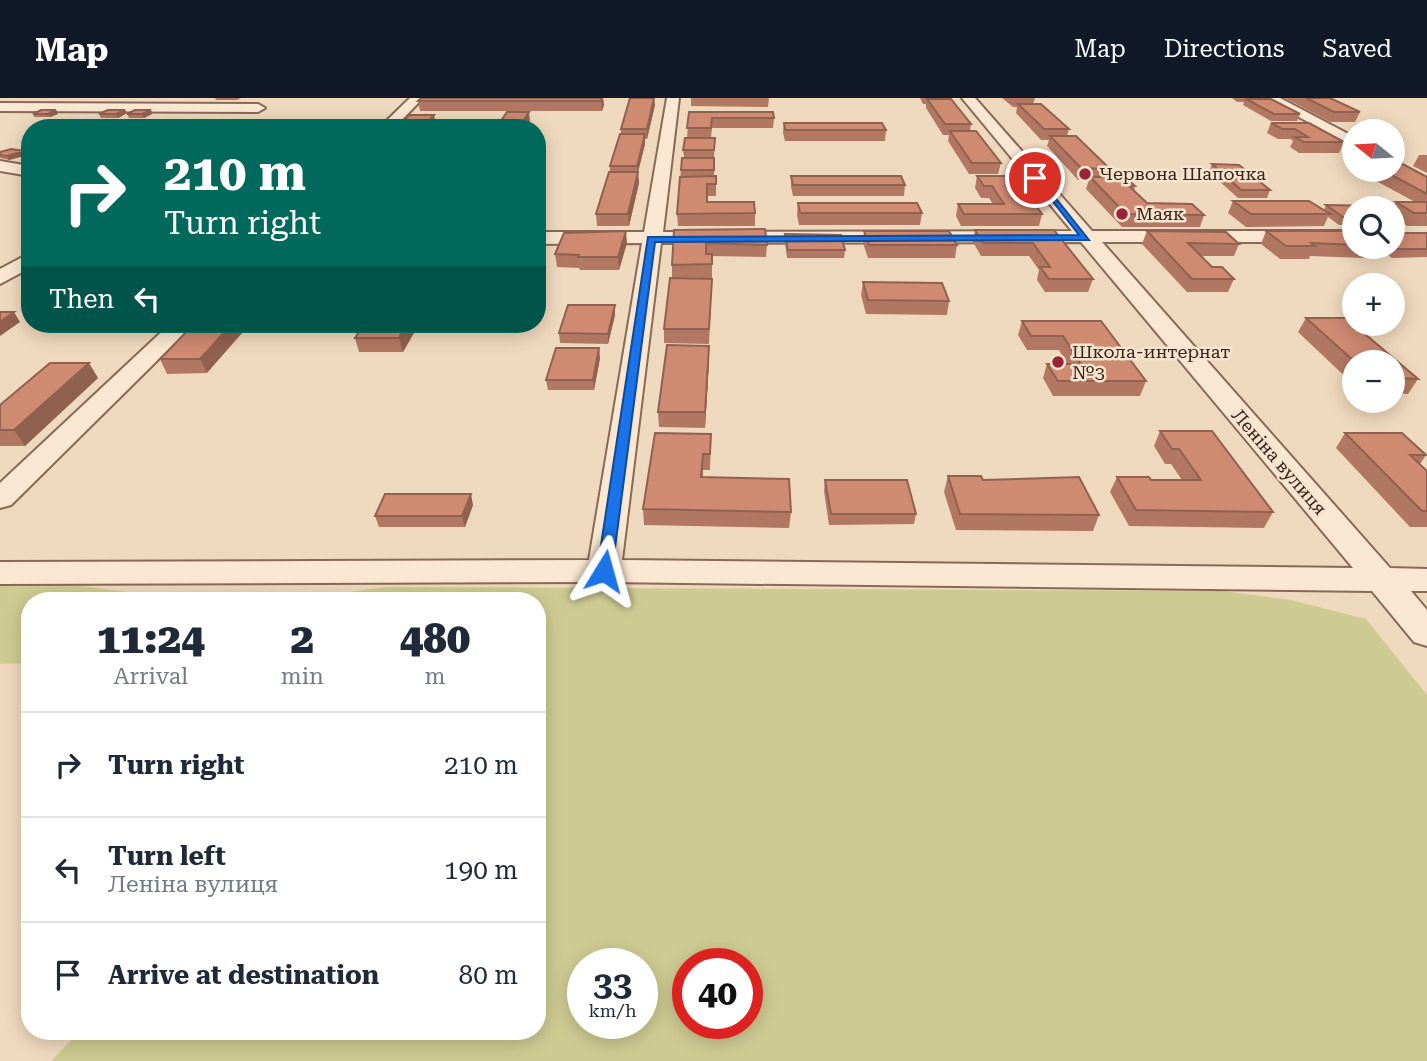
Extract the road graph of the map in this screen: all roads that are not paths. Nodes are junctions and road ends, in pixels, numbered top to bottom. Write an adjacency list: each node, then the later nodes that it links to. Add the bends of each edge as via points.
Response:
1 (273, 98): 7 (street)
2 (417, 98): 9 (street)
3 (673, 98): 16 (street)
4 (968, 98): 14 (street, Леніна вулиця)
5 (1270, 98): 10 (street)
6 (0, 107): 7 (street)
7 (258, 108): 8 (street)
8 (241, 119)
9 (395, 119)
10 (1342, 137)
11 (0, 166): 12 (street)
12 (21, 170)
13 (1342, 236): 14 (street)
14 (1086, 238): 16 (street); 23 (street, Леніна вулиця)
15 (546, 239): 16 (street)
16 (651, 239): 21 (street)
17 (21, 265): 18 (street)
18 (0, 278)
19 (174, 333): 20 (street)
20 (0, 499)
21 (604, 571): 22 (street); 23 (street)
22 (0, 573)
23 (1381, 580): 24 (street); 25 (street, Леніна вулиця)
24 (1427, 580)
25 (1427, 633)

